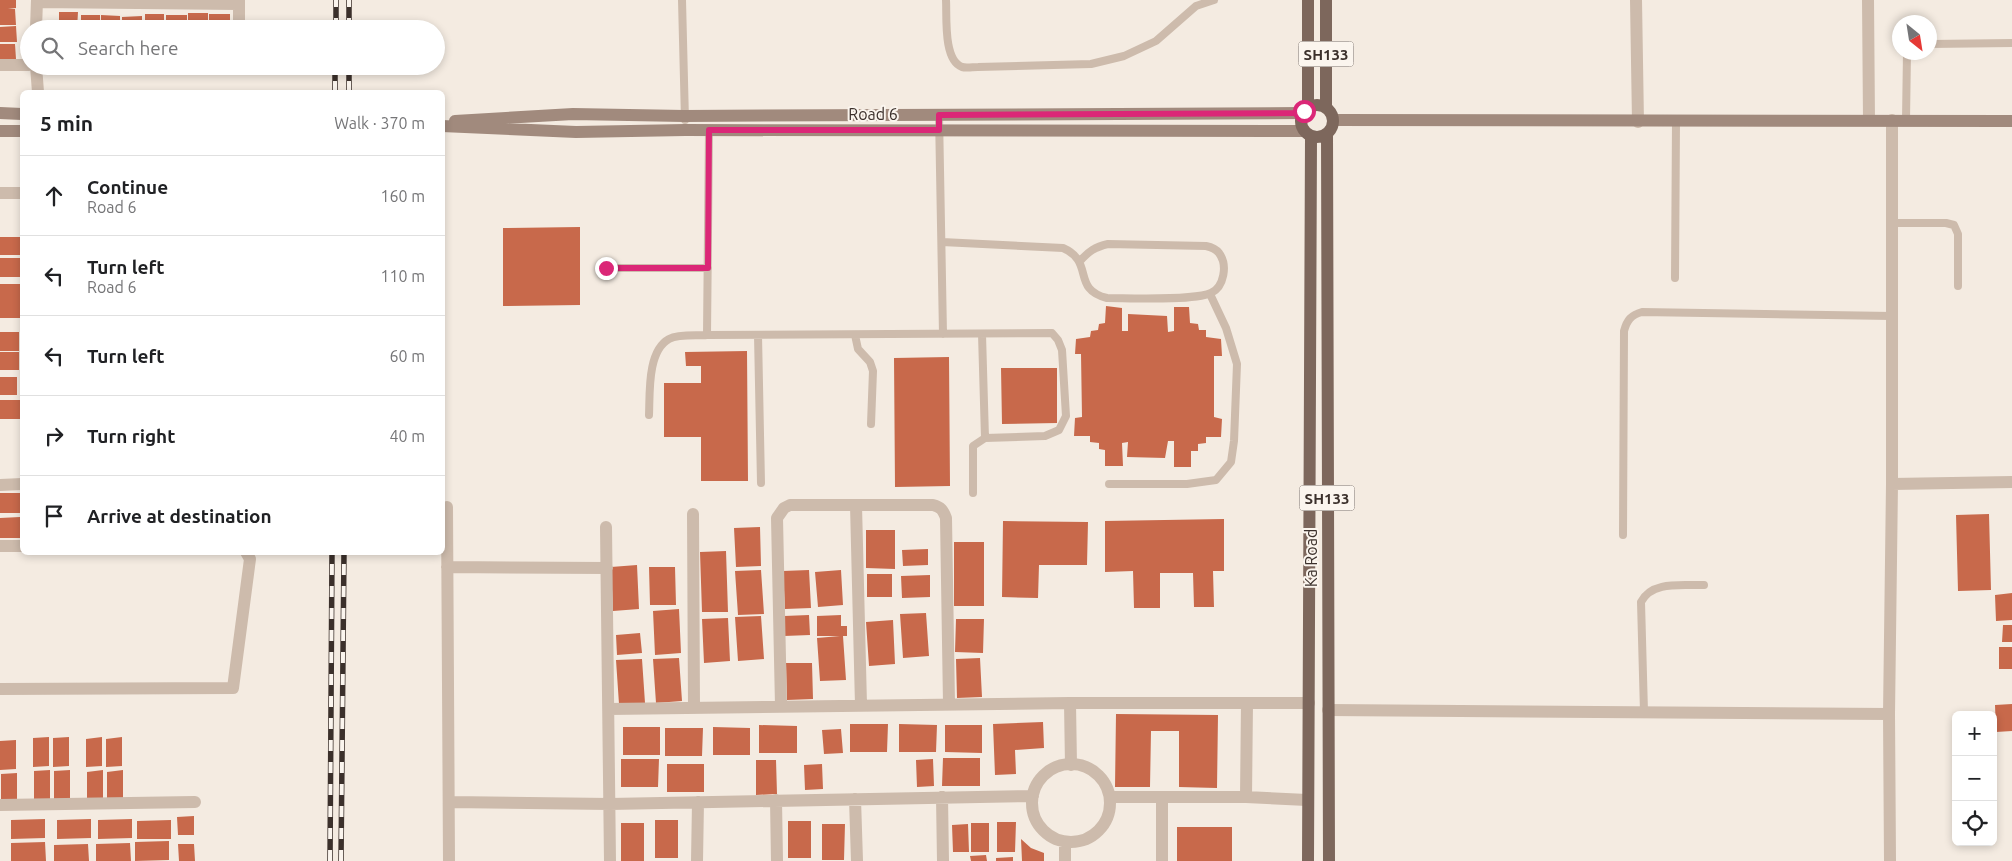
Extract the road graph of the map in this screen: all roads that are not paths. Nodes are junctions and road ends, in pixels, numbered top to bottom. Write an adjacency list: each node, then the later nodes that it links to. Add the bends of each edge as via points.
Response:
1 (682, 0): 27 (lane)
2 (946, 0): 12 (lane, via 948,46 953,60 961,67 1091,64 1124,56 1156,41)
3 (1214, 0): 12 (lane)
4 (1308, 0): 23 (main road, SH133)
5 (1326, 0): 22 (main road, SH133)
6 (1636, 0): 34 (street)
7 (1868, 0): 29 (street)
8 (37, 1): 9 (street); 13 (street)
9 (109, 1): 10 (street)
10 (174, 1): 11 (street)
11 (239, 2): 14 (street)
12 (1196, 3)
13 (36, 20)
14 (239, 20)
15 (2012, 43): 16 (lane)
16 (1937, 44)
17 (1907, 60): 31 (lane)
18 (0, 65): 19 (street)
19 (20, 65)
20 (37, 75): 21 (street)
21 (38, 90)
22 (1326, 108): 23 (main road, via 1319,105); 28 (main road)
23 (1306, 110): 26 (street, Road 6); 42 (main road, SH133, via 1300,121)
24 (0, 113): 25 (street)
25 (20, 114)
26 (939, 115): 27 (street, Road 6); 39 (lane)
27 (684, 116): 33 (street, Road 6, via 573,114); 37 (lane)
28 (1333, 120): 34 (street); 43 (main road, SH133)
29 (1869, 120): 30 (street); 35 (street)
30 (1892, 120): 31 (street); 46 (street)
31 (1906, 120): 32 (street)
32 (2012, 121)
33 (445, 122)
34 (1638, 122): 35 (street)
35 (1676, 122): 51 (lane)
36 (445, 126): 37 (street, Road 6, via 576,132)
37 (685, 130): 38 (street, Road 6)
38 (709, 130): 39 (street, Road 6); 50 (lane)
39 (939, 130): 42 (street, Road 6); 47 (lane)
40 (0, 131): 41 (street)
41 (20, 131)
42 (1307, 134): 43 (main road); 84 (main road, Ka Road / SH133)
43 (1327, 135): 90 (main road, Ka Road / SH133)
44 (0, 193): 45 (street)
45 (20, 193)
46 (1892, 223): 52 (lane, via 1954,225 1958,234); 54 (street)
47 (942, 242): 48 (lane, via 1052,247 1071,252); 56 (lane)
48 (1080, 261): 53 (lane, via 1084,281 1097,296 1199,297); 53 (lane, via 1088,252 1108,244 1206,246 1219,253 1222,260 1223,280)
49 (606, 268): 50 (lane)
50 (708, 268): 59 (lane)
51 (1675, 278)
52 (1958, 286)
53 (1210, 294): 66 (lane, via 1226,328 1237,364 1231,462 1216,480 1186,484)
54 (1892, 316): 67 (street); 74 (lane, via 1642,312 1633,315 1624,331)
55 (855, 334): 56 (lane); 58 (lane); 61 (lane, via 858,349 870,362 873,371)
56 (942, 334): 57 (lane)
57 (982, 334): 62 (lane); 62 (lane, via 1052,333 1062,350 1066,416 1059,430 1044,436)
58 (758, 335): 59 (lane); 64 (lane)
59 (707, 336): 60 (lane, via 669,339 659,348 652,368)
60 (649, 415)
61 (871, 424)
62 (985, 438): 69 (lane, via 973,446)
63 (2012, 482): 67 (street)
64 (762, 483)
65 (20, 484): 68 (street)
66 (1108, 484)
67 (1892, 484): 92 (street)
68 (0, 485)
69 (973, 493)
70 (856, 505): 85 (street, via 933,505 944,511); 86 (street); 87 (street, via 790,505 777,518)
71 (447, 507): 78 (street)
72 (693, 514): 88 (street)
73 (606, 527): 79 (street)
74 (1624, 535)
75 (0, 546): 76 (street)
76 (20, 546)
77 (248, 555): 81 (street, via 250,559 233,688)
78 (447, 567): 79 (street); 103 (street)
79 (607, 568): 89 (street)
80 (1704, 585): 91 (lane, via 1652,589 1641,602)
81 (0, 689)
82 (1070, 703): 83 (street); 85 (street); 93 (street)
83 (1247, 703): 84 (street); 98 (street)
84 (1309, 703): 101 (main road, Ka Road / SH133)
85 (949, 704): 86 (street)
86 (861, 705): 87 (street)
87 (781, 706): 88 (street)
88 (694, 707): 89 (street)
89 (609, 708): 105 (street)
90 (1328, 710): 91 (street); 117 (main road, Ka Road / SH133)
91 (1644, 712): 92 (street)
92 (1889, 714): 118 (street)
93 (1071, 765): 94 (street, via 1053,769 1044,775); 96 (street, via 1088,768 1098,775)
94 (1033, 796): 95 (street); 107 (street, via 1032,808 1043,831)
95 (942, 797): 99 (street); 113 (street)
96 (1110, 797): 97 (street); 107 (street, via 1110,809 1099,831 1078,842)
97 (1162, 797): 98 (street); 115 (street)
98 (1246, 797): 101 (street)
99 (855, 799): 100 (street); 112 (street)
100 (776, 800): 104 (street); 111 (street)
101 (1307, 800): 116 (main road, Ka Road / SH133)
102 (195, 802): 106 (street)
103 (450, 802): 105 (street); 108 (street)
104 (698, 802): 105 (street); 110 (street)
105 (610, 804): 109 (street)
106 (0, 805)
107 (1065, 842): 114 (street)
108 (449, 861)
109 (610, 861)
110 (697, 861)
111 (777, 861)
112 (857, 861)
113 (943, 861)
114 (1066, 861)
115 (1162, 861)
116 (1308, 861)
117 (1329, 861)
118 (1890, 861)

